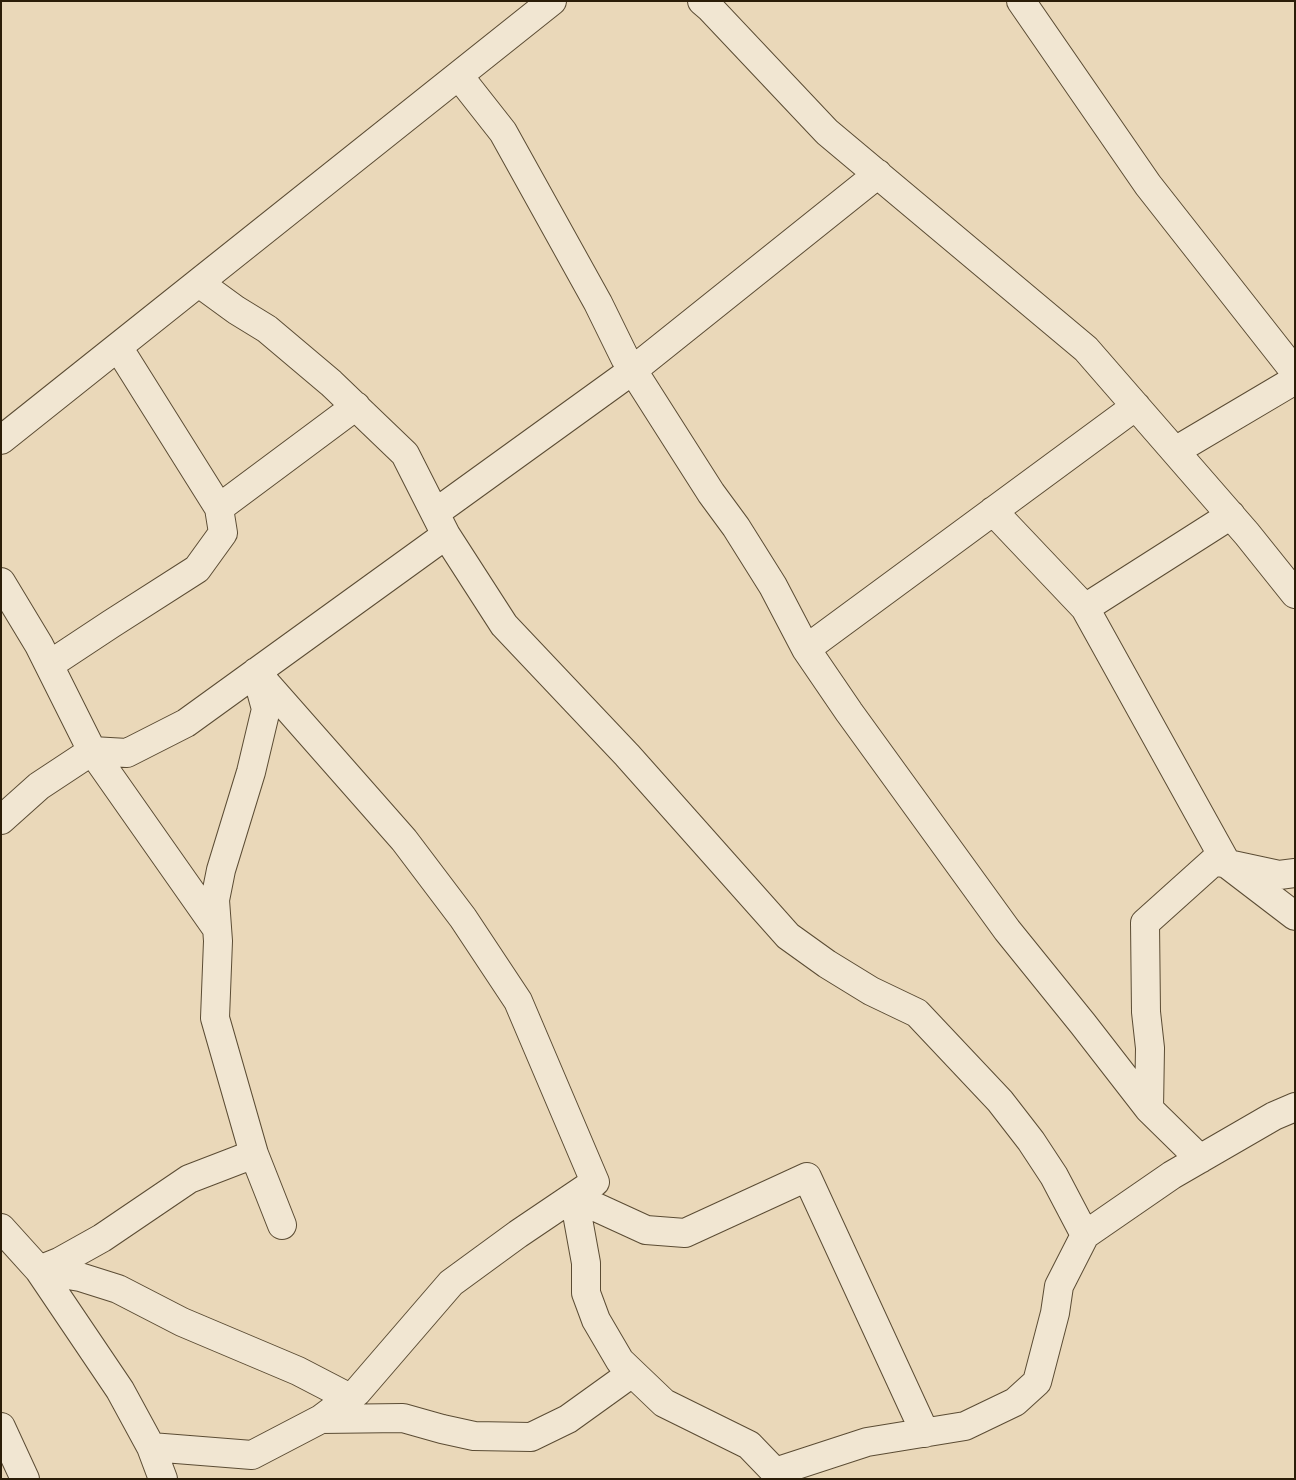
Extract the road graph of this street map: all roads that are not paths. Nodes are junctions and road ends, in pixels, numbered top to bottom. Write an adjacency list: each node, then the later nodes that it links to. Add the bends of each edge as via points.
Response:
1 (552, 1): 4 (street)
2 (1021, 1): 9 (street, via 1148,185)
3 (710, 3): 5 (street, via 827,132)
4 (457, 77): 6 (street); 8 (street, via 503,132)
5 (878, 174): 8 (street); 12 (street, via 1086,349)
6 (199, 283): 7 (street); 11 (street, via 267,329)
7 (118, 347): 13 (street); 15 (street)
8 (633, 370): 18 (street); 22 (street, via 774,586)
9 (1295, 372)
10 (1295, 380): 14 (street)
11 (356, 406): 15 (street); 18 (street, via 405,454)
12 (1136, 406): 14 (street); 16 (street)
13 (1, 440)
14 (1175, 451): 17 (street)
15 (219, 508): 23 (street, via 223,533 197,569)
16 (993, 511): 21 (street); 22 (street)
17 (1231, 515): 20 (street); 21 (street)
18 (440, 524): 24 (street); 38 (street, via 504,625 627,755 788,936 871,991 917,1013 1000,1101 1054,1176)
19 (1, 582): 23 (street)
20 (1295, 594)
21 (1085, 608): 27 (street)
22 (806, 649): 32 (street, via 1007,930)
23 (49, 665): 25 (street)
24 (256, 672): 25 (street, via 186,723 127,753); 30 (street, via 266,709 251,772 221,870 215,900); 35 (street, via 404,840 463,918 518,1001 595,1182)
25 (92, 751): 26 (street, via 39,786); 30 (street)
26 (1, 820)
27 (1227, 864): 28 (street, via 1279,874); 29 (street); 32 (street, via 1214,861 1145,923)
28 (1295, 873)
29 (1295, 916)
30 (218, 930): 33 (street, via 215,1018)
31 (1295, 1107): 34 (street)
32 (1149, 1109): 34 (street)
33 (254, 1154): 36 (street); 39 (street, via 189,1178 102,1238)
34 (1200, 1159): 38 (street)
35 (574, 1197): 40 (street, via 586,1263 586,1293 596,1320 620,1361); 41 (street, via 450,1283); 44 (street, via 646,1230 685,1233 807,1177)
36 (282, 1225)
37 (1, 1228): 39 (street)
38 (1085, 1235): 44 (street, via 1059,1286 1037,1382 1015,1402 965,1426)
39 (39, 1270): 41 (street, via 80,1277 118,1289 182,1322 298,1371); 45 (street, via 120,1390)
40 (632, 1373): 42 (street, via 568,1419 531,1437 474,1436 403,1418); 46 (street, via 664,1403 748,1445)
41 (350, 1398): 42 (street)
42 (321, 1420): 45 (street, via 252,1455)
43 (1, 1426): 47 (street)
44 (925, 1433): 46 (street, via 867,1442)
45 (151, 1447): 48 (street)
46 (776, 1476)
47 (25, 1479)
48 (163, 1479)

